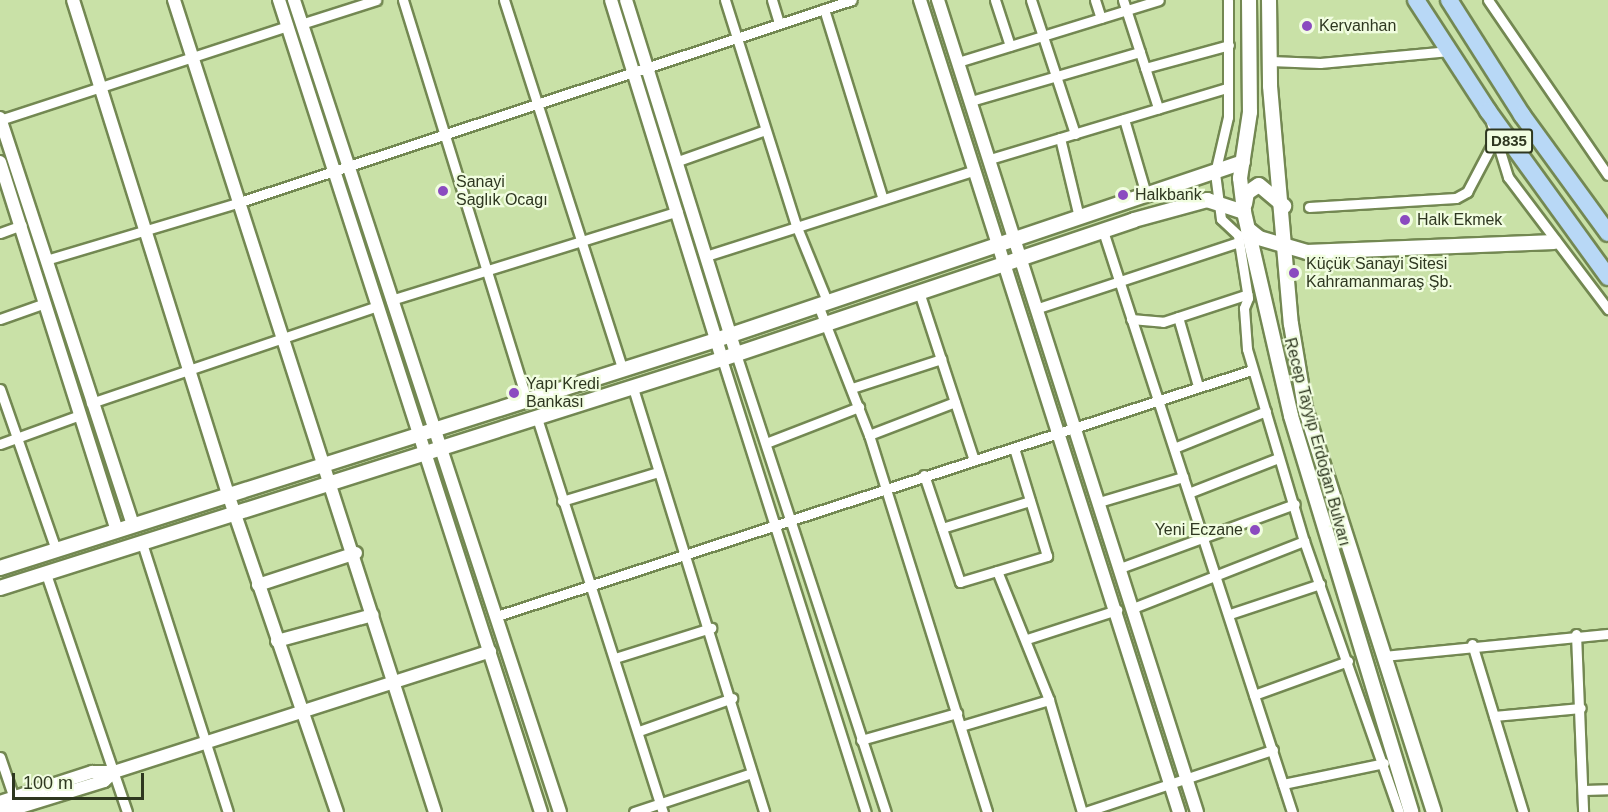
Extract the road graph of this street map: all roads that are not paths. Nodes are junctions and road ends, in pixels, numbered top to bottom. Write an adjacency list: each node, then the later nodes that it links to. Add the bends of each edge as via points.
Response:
1 (73, 0): 45 (street)
2 (174, 0): 38 (street)
3 (279, 0): 31 (street)
4 (294, 0): 30 (street)
5 (376, 0): 30 (street)
6 (403, 0): 54 (street)
7 (504, 0): 48 (street)
8 (610, 0): 43 (street)
9 (626, 0): 42 (street)
10 (725, 0): 33 (street)
11 (772, 0): 29 (street)
12 (852, 0): 26 (street)
13 (920, 0): 63 (street)
14 (938, 0): 40 (street)
15 (995, 0): 35 (street)
16 (1031, 0): 32 (street)
17 (1095, 0): 28 (street)
18 (1123, 0): 27 (street)
19 (1159, 0): 27 (street)
20 (1228, 0): 34 (street)
21 (1249, 0): 61 (main road, Recep Tayyip Erdoğan Bulvarı, via 1250,112)
22 (1269, 0): 39 (main road, Recep Tayyip Erdoğan Bulvarı)
23 (1416, 0): 36 (highway, D835)
24 (1449, 0): 82 (highway, D835, via 1522,115)
25 (1488, 0): 66 (street)
26 (824, 9): 29 (street); 68 (street)
27 (1126, 10): 28 (street); 37 (street)
28 (1101, 18): 32 (street)
29 (779, 23): 33 (street)
30 (301, 24): 62 (street)
31 (288, 26): 38 (street); 64 (street)
32 (1043, 36): 35 (street); 44 (street)
33 (737, 37): 42 (street); 53 (street)
34 (1228, 45): 41 (street); 46 (street)
35 (1010, 46): 40 (street)
36 (1449, 51): 39 (street, via 1320,63); 50 (highway, D835)
37 (1140, 52): 41 (street); 44 (street)
38 (192, 58): 45 (street); 70 (street)
39 (1270, 61): 71 (main road, Recep Tayyip Erdoğan Bulvarı)
40 (958, 62): 47 (street)
41 (1145, 68): 49 (street)
42 (646, 69): 43 (street); 59 (street)
43 (634, 73): 48 (street); 73 (street)
44 (1056, 77): 47 (street); 55 (street)
45 (98, 87): 51 (street); 78 (street)
46 (1227, 88): 49 (street); 65 (street, via 1228,117)
47 (971, 101): 58 (street)
48 (539, 104): 54 (street); 84 (street)
49 (1158, 108): 52 (street)
50 (1488, 111): 56 (street); 94 (highway, D835)
51 (0, 119): 91 (street)
52 (1124, 119): 55 (street); 67 (street)
53 (765, 130): 59 (street); 77 (street)
54 (444, 134): 62 (street); 93 (street)
55 (1075, 134): 57 (street)
56 (1496, 137): 72 (street, via 1467,192 1456,198); 86 (street, via 1508,177)
57 (1060, 138): 58 (street); 75 (street)
58 (990, 159): 83 (street)
59 (678, 160): 89 (street)
60 (0, 162): 76 (street)
61 (1243, 162): 65 (main road); 74 (main road, Recep Tayyip Erdoğan Bulvarı)
62 (348, 166): 64 (street); 98 (street)
63 (975, 170): 68 (street); 87 (street)
64 (333, 171): 70 (street); 101 (street)
65 (1215, 173): 67 (main road); 69 (street)
66 (1608, 175)
67 (1146, 194): 75 (main road)
68 (882, 196): 77 (street)
69 (1220, 200): 74 (main road); 80 (main road); 85 (street, via 1221,219)
70 (240, 202): 78 (street); 109 (street)
71 (1284, 206): 74 (main road, via 1265,187 1253,186); 88 (main road, Recep Tayyip Erdoğan Bulvarı)
72 (1309, 207)
73 (678, 211): 84 (street); 108 (street)
74 (1244, 212): 79 (main road, Recep Tayyip Erdoğan Bulvarı)
75 (1079, 216): 83 (main road)
76 (22, 225): 81 (street); 99 (street)
77 (796, 225): 89 (street); 100 (street)
78 (148, 229): 91 (street); 115 (street)
79 (1248, 229): 88 (main road); 232 (main road, Recep Tayyip Erdoğan Bulvarı, via 1291,416)
80 (1103, 231): 90 (main road); 95 (street)
81 (0, 233)
82 (1608, 233)
83 (1016, 237): 87 (main road); 90 (street)
84 (581, 241): 93 (street); 113 (street)
85 (1239, 242): 95 (street); 97 (street)
86 (1554, 242): 88 (main road, via 1307,252); 103 (street)
87 (998, 244): 92 (street); 100 (main road)
88 (1284, 245): 187 (main road, Recep Tayyip Erdoğan Bulvarı, via 1305,408)
89 (706, 256): 108 (street)
90 (1023, 257): 92 (main road); 102 (street)
91 (46, 260): 123 (street)
92 (1005, 264): 96 (main road); 130 (street)
93 (489, 272): 98 (street); 121 (street)
94 (1608, 277)
95 (1122, 279): 102 (street); 106 (street)
96 (919, 292): 107 (main road); 112 (street)
97 (1248, 294): 104 (street); 114 (street, via 1244,308)
98 (391, 300): 129 (street)
99 (45, 303): 105 (street); 126 (street)
100 (822, 303): 107 (street); 108 (main road)
101 (377, 306): 109 (street); 131 (street)
102 (1038, 308): 128 (street)
103 (1608, 309)
104 (1178, 317): 106 (street); 116 (street)
105 (0, 319)
106 (1131, 319): 120 (street)
107 (826, 324): 110 (main road); 118 (street)
108 (722, 337): 110 (street); 111 (street); 113 (main road)
109 (286, 338): 115 (street); 142 (street)
110 (736, 354): 111 (main road); 134 (street)
111 (722, 359): 117 (main road); 157 (street)
112 (941, 359): 118 (street); 122 (street)
113 (622, 368): 121 (main road)
114 (1252, 370): 116 (street); 125 (street)
115 (190, 371): 123 (street); 149 (street)
116 (1198, 386): 120 (street)
117 (633, 388): 127 (main road); 143 (street)
118 (852, 388): 124 (street)
119 (0, 389): 132 (street)
120 (1158, 397): 128 (street); 138 (street)
121 (526, 398): 129 (main road)
122 (955, 402): 133 (street); 141 (street)
123 (91, 404): 156 (street)
124 (859, 407): 133 (street); 134 (street)
125 (1266, 411): 138 (street); 140 (street)
126 (80, 415): 132 (street); 159 (street)
127 (537, 418): 136 (main road); 150 (street)
128 (1074, 424): 130 (street); 152 (street)
129 (433, 429): 131 (main road); 136 (street)
130 (1057, 430): 137 (street); 176 (street)
131 (418, 434): 139 (street); 142 (main road)
132 (15, 435): 135 (street); 163 (street)
133 (869, 435): 147 (street)
134 (766, 443): 155 (street)
135 (0, 444)
136 (439, 448): 139 (main road); 179 (street)
137 (1014, 448): 141 (street); 151 (street)
138 (1174, 448): 145 (street)
139 (424, 453): 146 (main road); 186 (street)
140 (1278, 458): 148 (street); 153 (street)
141 (974, 460): 144 (street)
142 (324, 462): 146 (street); 149 (main road)
143 (658, 472): 150 (street); 165 (street)
144 (924, 475): 147 (street); 158 (street)
145 (1183, 477): 148 (street); 152 (street)
146 (332, 483): 154 (main road); 164 (street)
147 (885, 489): 155 (street); 196 (street)
148 (1191, 492): 160 (street)
149 (228, 494): 154 (street); 156 (main road)
150 (562, 501): 173 (street)
151 (1030, 501): 158 (street); 168 (street, via 1047,556)
152 (1099, 502): 167 (street)
153 (1295, 504): 160 (street); 161 (street)
154 (235, 514): 162 (main road); 172 (street)
155 (794, 521): 157 (street); 200 (street)
156 (133, 524): 159 (main road)
157 (777, 526): 165 (street); 224 (street)
158 (942, 528): 168 (street, via 960,582)
159 (117, 530): 163 (main road)
160 (1205, 540): 167 (street); 170 (street)
161 (1304, 541): 170 (street); 171 (street)
162 (142, 543): 169 (main road); 201 (street)
163 (56, 550): 166 (main road)
164 (356, 553): 172 (street); 178 (street)
165 (687, 554): 173 (street); 180 (street)
166 (0, 568)
167 (1120, 568): 175 (street)
168 (997, 571): 183 (street)
169 (46, 574): 174 (main road); 205 (street)
170 (1218, 578): 175 (street); 177 (street)
171 (1320, 584): 177 (street); 189 (street)
172 (258, 585): 184 (street)
173 (589, 586): 179 (street); 188 (street)
174 (0, 588)
175 (1133, 608): 207 (street)
176 (1116, 610): 183 (street); 208 (street)
177 (1230, 614): 191 (street)
178 (374, 615): 184 (street); 190 (street)
179 (497, 616): 221 (street)
180 (711, 628): 188 (street); 192 (street)
181 (1576, 634): 182 (street); 185 (street); 194 (street)
182 (1608, 634)
183 (1027, 639): 193 (street)
184 (278, 641): 195 (street)
185 (1472, 644): 187 (street); 197 (street)
186 (490, 651): 190 (street); 220 (street)
187 (1383, 656): 233 (main road, Recep Tayyip Erdoğan Bulvarı)
188 (615, 658): 199 (street)
189 (1348, 661): 191 (street); 204 (street)
190 (396, 685): 195 (street); 219 (street)
191 (1254, 695): 202 (street)
192 (732, 698): 199 (street); 206 (street)
193 (1049, 700): 198 (street); 227 (street)
194 (1581, 708): 197 (street); 211 (street)
195 (302, 713): 201 (street); 218 (street)
196 (957, 713): 198 (street); 200 (street)
197 (1494, 716): 234 (street)
198 (961, 726): 226 (street)
199 (639, 731): 214 (street)
200 (861, 740): 225 (street)
201 (203, 743): 205 (street); 217 (street)
202 (1273, 750): 207 (street); 209 (street)
203 (0, 757): 213 (street)
204 (1384, 763): 209 (street); 231 (street)
205 (114, 772): 213 (street, via 104,781); 216 (street)
206 (752, 773): 214 (street); 223 (street)
207 (1186, 776): 208 (street); 229 (street)
208 (1170, 781): 227 (street); 228 (street)
209 (1283, 784): 230 (street)
210 (1608, 789): 211 (street)
211 (1584, 790): 235 (street)
212 (0, 802): 213 (street)
213 (16, 806): 215 (street)
214 (661, 808): 222 (street)
215 (4, 812)
216 (127, 812)
217 (228, 812)
218 (337, 812)
219 (435, 812)
220 (541, 812)
221 (560, 812)
222 (634, 812)
223 (764, 812)
224 (866, 812)
225 (886, 812)
226 (987, 812)
227 (1084, 812)
228 (1179, 812)
229 (1197, 812)
230 (1292, 812)
231 (1399, 812)
232 (1411, 812)
233 (1434, 812)
234 (1523, 812)
235 (1583, 812)

